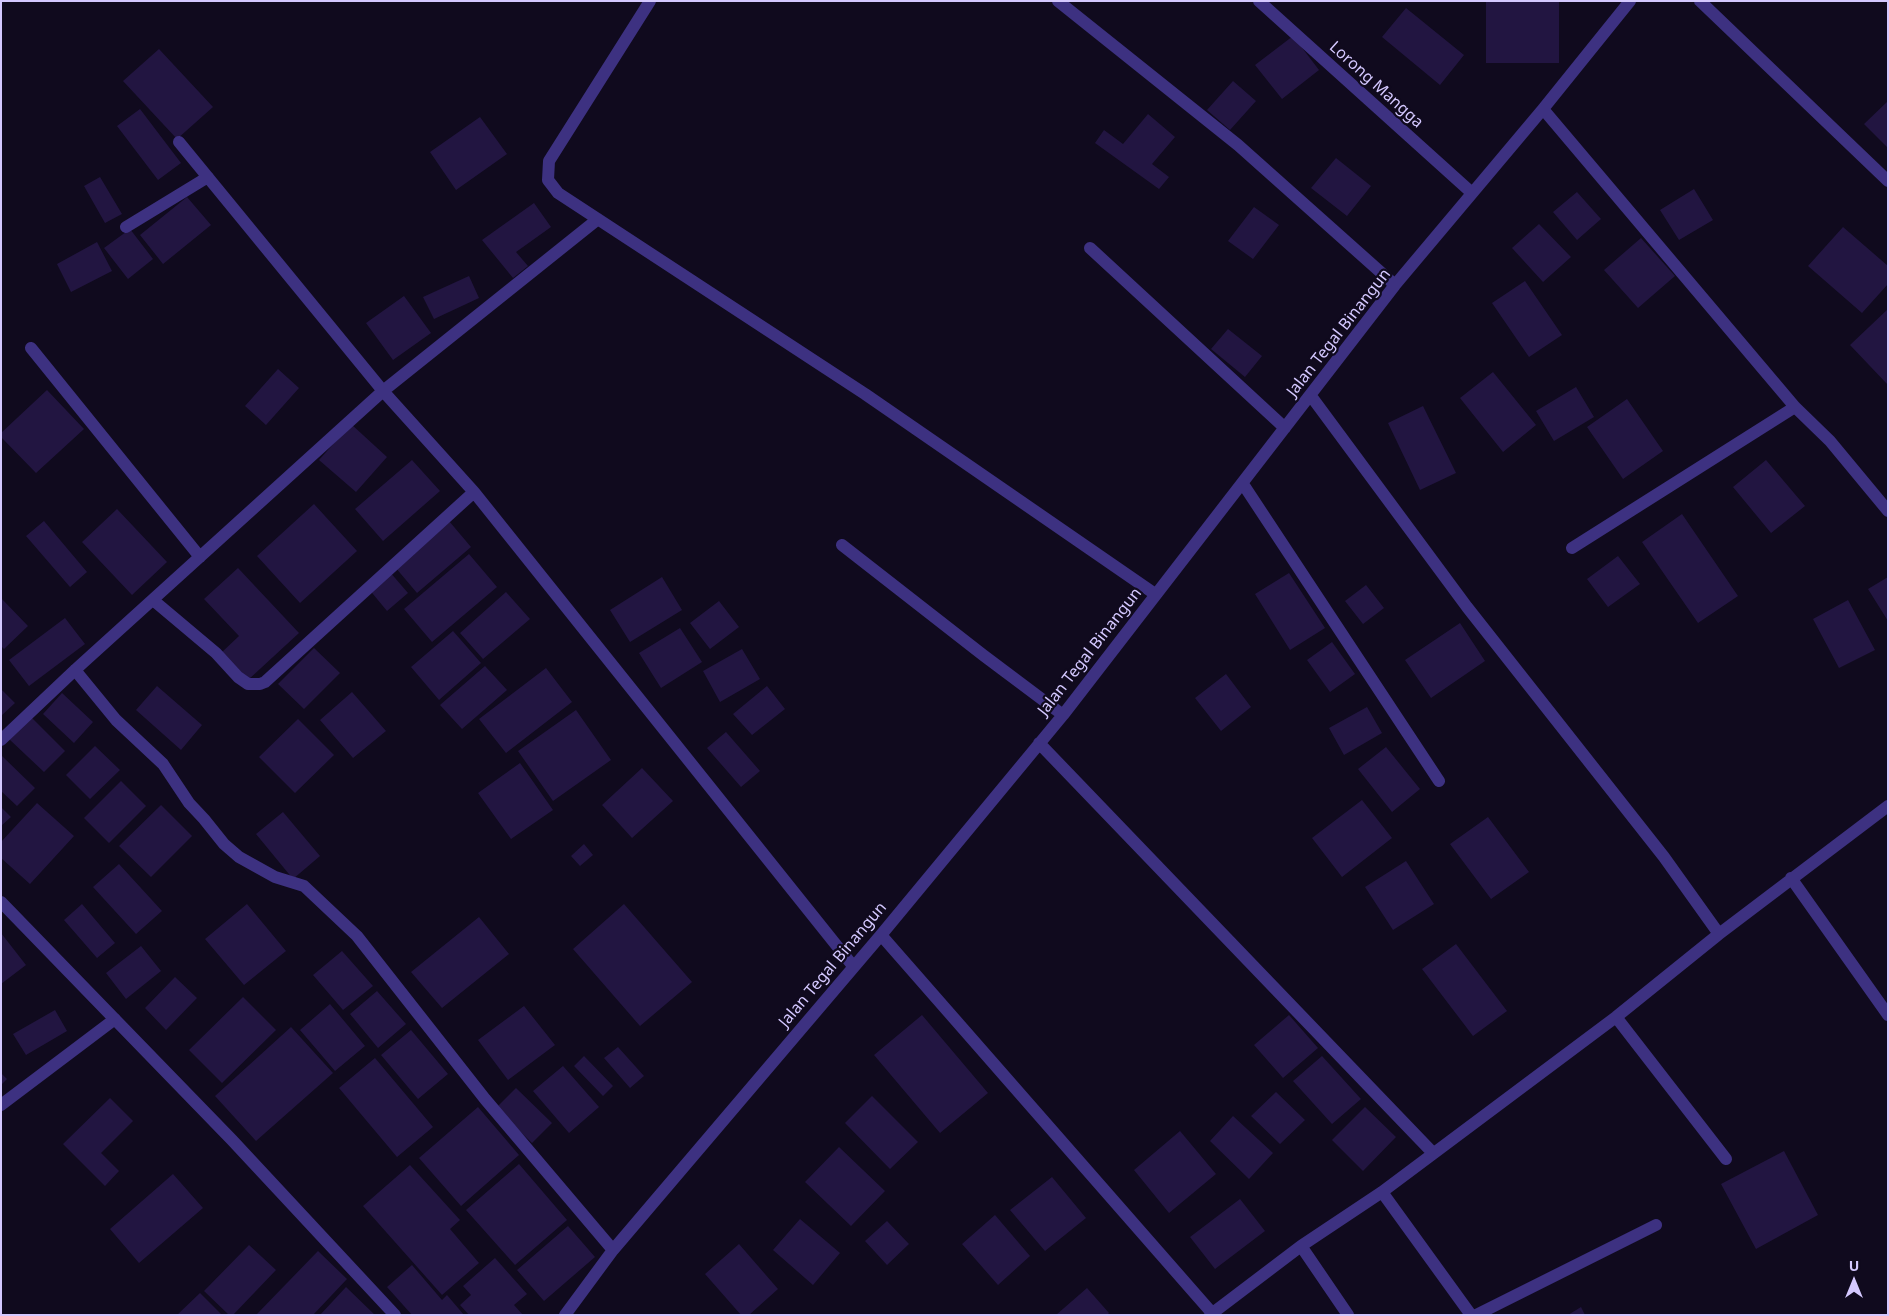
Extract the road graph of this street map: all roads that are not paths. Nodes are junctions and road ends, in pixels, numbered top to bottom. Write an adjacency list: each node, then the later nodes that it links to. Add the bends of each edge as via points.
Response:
1 (1058, 1): 14 (street, via 1238,145)
2 (1259, 1): 10 (street, Lorong Mangga)
3 (1630, 1): 6 (street, Jalan Tegal Binangun)
4 (1700, 1): 9 (street)
5 (648, 2): 11 (street, via 549,161 548,180 558,193)
6 (1543, 109): 10 (street, Jalan Tegal Binangun); 18 (street)
7 (179, 142): 8 (street)
8 (208, 177): 12 (street); 16 (street)
9 (1888, 181)
10 (1472, 193): 14 (street, Jalan Tegal Binangun)
11 (598, 218): 16 (street); 26 (street, via 865,394)
12 (126, 227)
13 (1090, 248): 19 (street)
14 (1396, 285): 17 (street, Jalan Tegal Binangun)
15 (31, 348): 25 (street)
16 (383, 391): 21 (street); 25 (street)
17 (1311, 396): 19 (street, Jalan Tegal Binangun); 36 (street, via 1467,607 1664,857)
18 (1795, 407): 22 (street, via 1830,441); 24 (street)
19 (1285, 428): 20 (street, Jalan Tegal Binangun)
20 (1243, 484): 26 (street, Jalan Tegal Binangun); 32 (street)
21 (474, 492): 27 (street, via 260,684 248,684 238,677 216,653); 38 (street)
22 (1888, 511)
23 (842, 545): 29 (street)
24 (1572, 548)
25 (200, 557): 27 (street)
26 (1155, 594): 29 (street, Jalan Tegal Binangun)
27 (153, 600): 28 (street)
28 (75, 670): 30 (street); 48 (street, via 116,720 163,764 189,803 224,844 239,858 275,877 304,886 357,936 485,1099)
29 (1062, 715): 31 (street, Jalan Tegal Binangun)
30 (1, 740)
31 (1039, 743): 37 (street, Jalan Tegal Binangun); 43 (street)
32 (1439, 781)
33 (1888, 806): 34 (street)
34 (1791, 878): 36 (street); 39 (street)
35 (1, 902): 41 (street)
36 (1718, 934): 40 (street)
37 (881, 935): 38 (street, Jalan Tegal Binangun); 49 (street)
38 (853, 966): 48 (street, Jalan Tegal Binangun)
39 (1888, 1015)
40 (1616, 1017): 43 (street); 44 (street)
41 (115, 1019): 42 (street); 50 (street)
42 (1, 1104)
43 (1433, 1153): 45 (street)
44 (1726, 1159)
45 (1382, 1192): 47 (street); 53 (street)
46 (1656, 1225): 54 (street)
47 (1301, 1246): 49 (street); 52 (street)
48 (614, 1250): 51 (street, Jalan Tegal Binangun)
49 (1211, 1314)
50 (395, 1315)
51 (565, 1315)
52 (1348, 1315)
53 (1471, 1315)
54 (1476, 1315)

